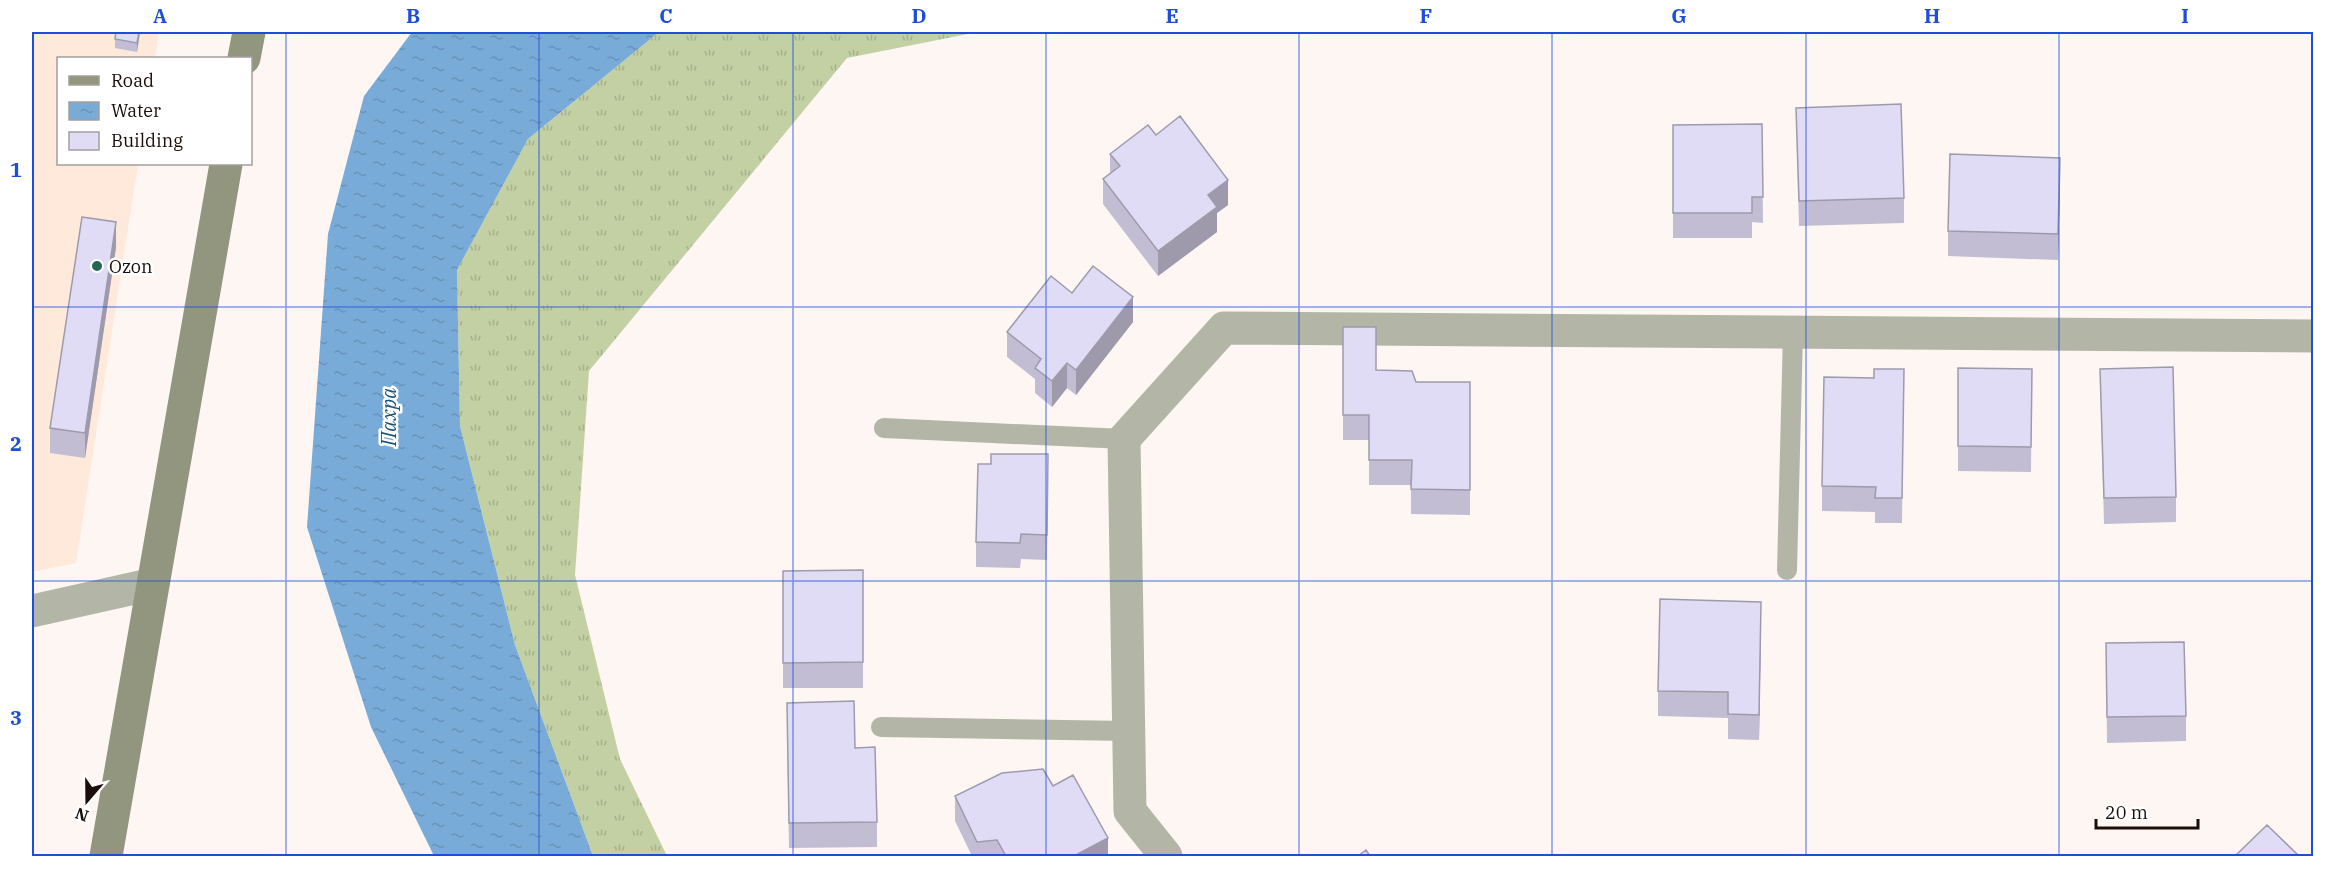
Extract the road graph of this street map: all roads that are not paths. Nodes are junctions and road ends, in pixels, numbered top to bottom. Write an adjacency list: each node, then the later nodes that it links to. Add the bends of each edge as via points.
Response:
1 (249, 32): 2 (main road)
2 (244, 57)
3 (226, 165): 9 (main road)
4 (1792, 332): 5 (street); 7 (street, via 1224,328); 8 (lane)
5 (2313, 336)
6 (884, 428): 7 (lane)
7 (1124, 440): 12 (street)
8 (1787, 570)
9 (153, 584): 10 (street); 13 (main road)
10 (32, 610)
11 (881, 727): 12 (lane)
12 (1129, 731): 14 (street, via 1130,811)
13 (106, 856)
14 (1166, 856)

